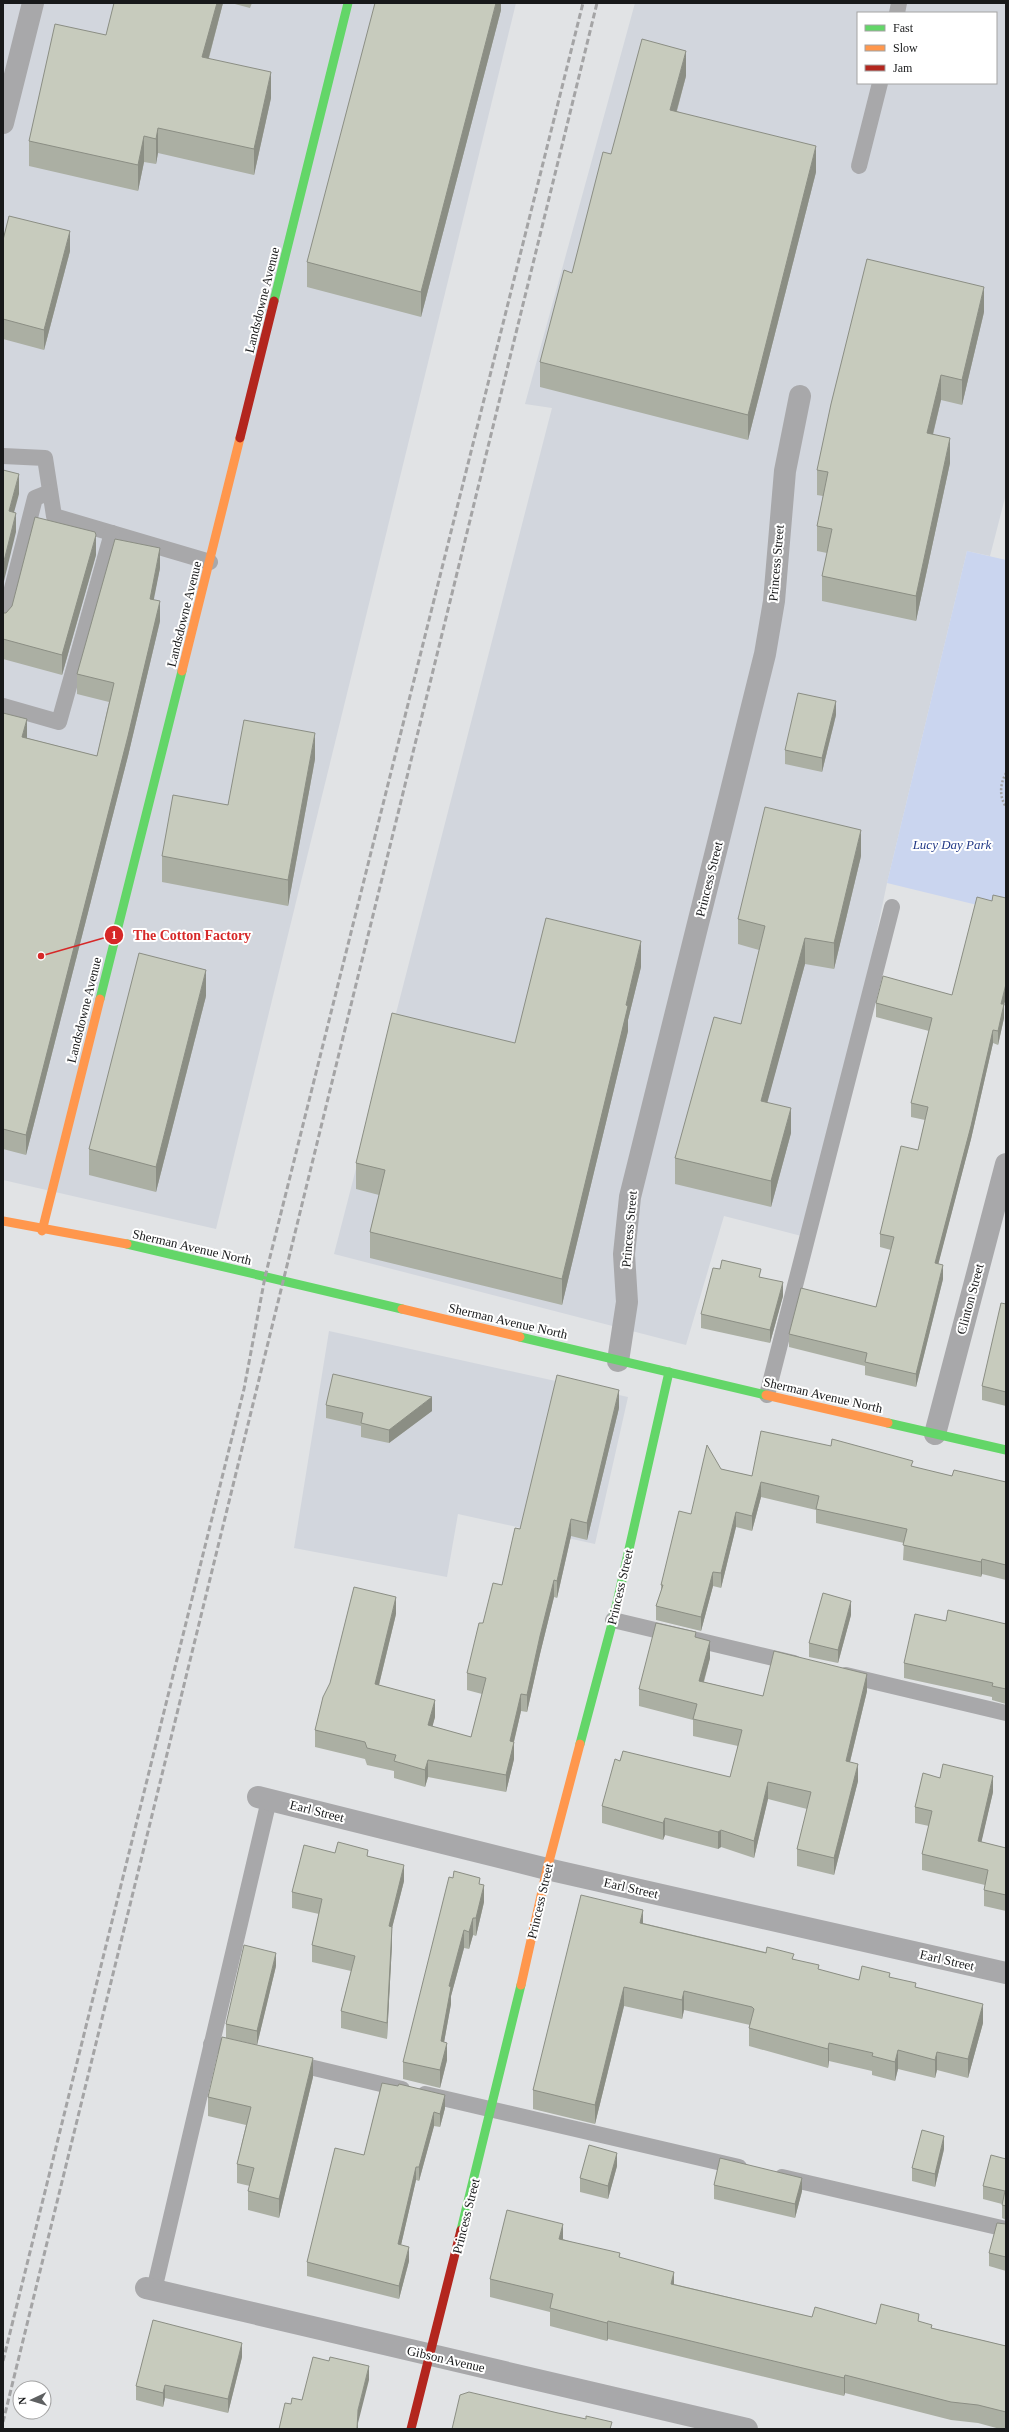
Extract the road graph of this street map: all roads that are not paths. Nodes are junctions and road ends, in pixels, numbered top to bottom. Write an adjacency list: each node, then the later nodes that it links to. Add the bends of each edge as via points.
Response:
1 (33, 3): 4 (street)
2 (348, 3): 10 (street, Landsdowne Avenue)
3 (880, 84): 5 (lane)
4 (3, 123)
5 (859, 166)
6 (800, 396): 17 (street, Princess Street, via 785,471 774,601 765,654 630,1197 624,1254 627,1302)
7 (3, 456): 8 (lane, via 45,458)
8 (50, 492): 9 (lane, via 54,516); 11 (lane, via 35,498)
9 (112, 533): 10 (lane); 12 (lane, via 59,722)
10 (210, 562): 16 (street, Landsdowne Avenue)
11 (3, 624)
12 (3, 706)
13 (892, 908): 19 (lane)
14 (1006, 1164): 20 (street, Clinton Street)
15 (3, 1221): 16 (street, Sherman Avenue North)
16 (42, 1231): 17 (street, Sherman Avenue North, via 157,1250)
17 (618, 1360): 18 (street, Sherman Avenue North)
18 (669, 1372): 19 (street, Sherman Avenue North); 22 (street, Princess Street)
19 (767, 1395): 20 (street, Sherman Avenue North)
20 (935, 1434): 21 (street, Sherman Avenue North)
21 (1006, 1450)
22 (613, 1620): 23 (lane); 27 (street, Princess Street)
23 (806, 1666)
24 (829, 1671): 25 (lane)
25 (1006, 1713)
26 (264, 1798): 27 (street, Earl Street); 29 (lane)
27 (547, 1869): 28 (street, Earl Street); 32 (street, Princess Street)
28 (1006, 1973)
29 (211, 2044): 30 (lane); 34 (lane)
30 (257, 2055)
31 (280, 2060): 32 (lane)
32 (492, 2110): 33 (lane); 35 (street, Princess Street)
33 (1006, 2229)
34 (150, 2289): 35 (street, Gibson Avenue)
35 (432, 2355): 36 (street, Princess Street); 37 (street, Gibson Avenue)
36 (411, 2429)
37 (747, 2429)

